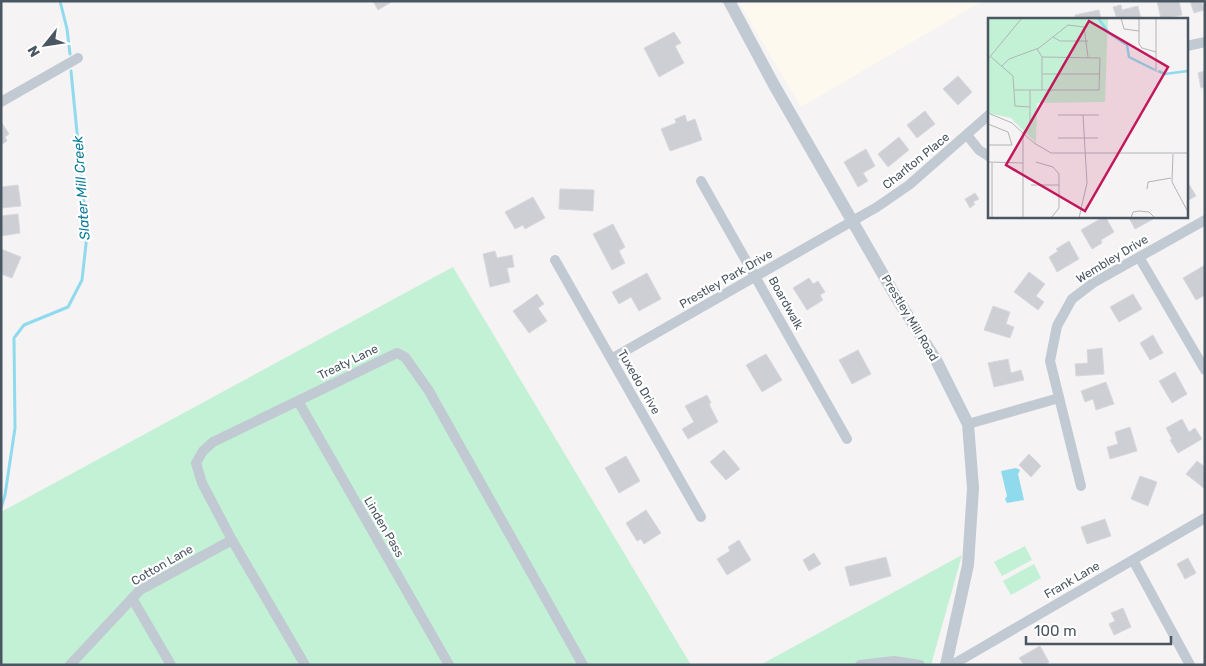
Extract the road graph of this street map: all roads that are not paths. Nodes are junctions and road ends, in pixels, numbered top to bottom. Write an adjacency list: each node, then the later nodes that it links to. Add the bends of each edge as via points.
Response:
1 (729, 1): 11 (street, Prestley Mill Road)
2 (1205, 42): 3 (street)
3 (1188, 46)
4 (78, 58): 5 (street)
5 (1, 102)
6 (988, 116): 7 (street, Charlton Place)
7 (966, 135): 8 (street); 11 (street, Charlton Place, via 909,185)
8 (988, 156)
9 (701, 181): 14 (street, Boardwalk)
10 (1205, 220): 12 (street, Wembley Drive)
11 (854, 221): 14 (street, Prestley Park Drive); 19 (street, Prestley Mill Road, via 936,360)
12 (1139, 257): 16 (street); 17 (street, Wembley Drive, via 1072,299 1057,326 1050,361)
13 (555, 260): 15 (street, Tuxedo Drive)
14 (756, 276): 15 (street, Prestley Park Drive); 20 (street, Boardwalk)
15 (611, 359): 22 (street, Tuxedo Drive)
16 (1205, 370)
17 (1059, 398): 19 (street); 21 (street, Wembley Drive)
18 (298, 401): 24 (street, Treaty Lane, via 213,442 196,463 202,483); 30 (street, Linden Pass); 31 (street, Treaty Lane, via 397,353 405,357 429,392)
19 (968, 424): 34 (street, Prestley Mill Road, via 973,488 968,565)
20 (847, 439)
21 (1081, 486)
22 (701, 517)
23 (1205, 518): 25 (street, Frank Lane)
24 (232, 540): 26 (street, Cotton Lane, via 140,590); 29 (street, Treaty Lane)
25 (1133, 560): 35 (street, Frank Lane); 36 (street)
26 (132, 598): 27 (street, Cotton Lane); 28 (street)
27 (70, 665)
28 (171, 665)
29 (305, 665)
30 (449, 665)
31 (583, 665)
32 (860, 665): 33 (street, via 894,661)
33 (920, 665)
34 (946, 665)
35 (952, 665)
36 (1190, 665)

